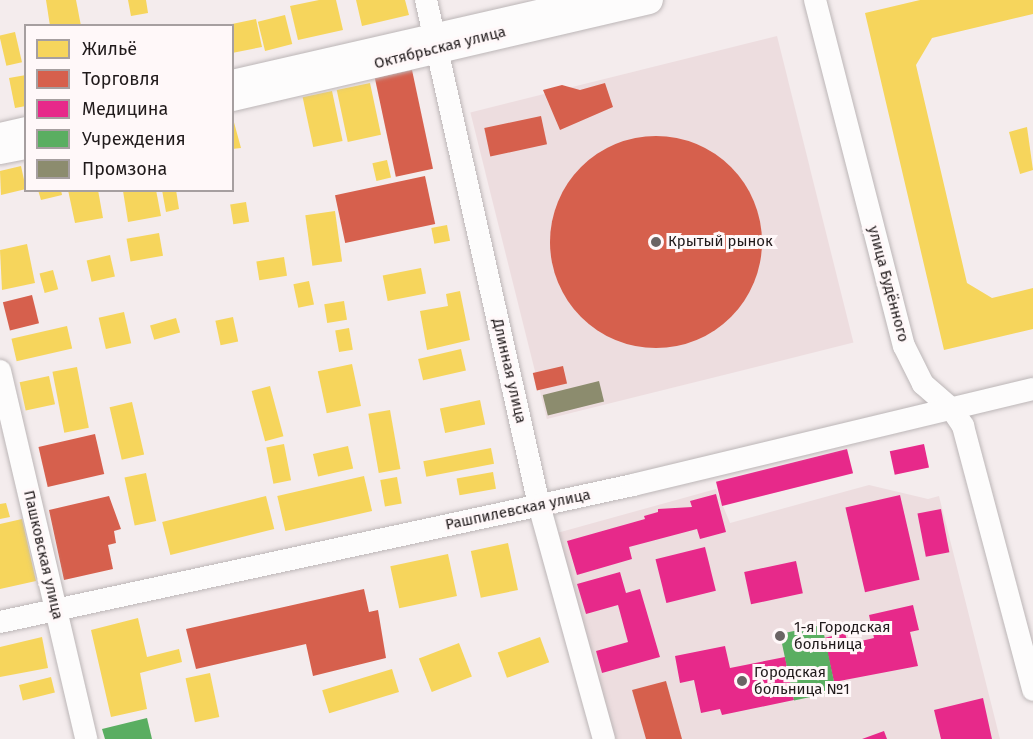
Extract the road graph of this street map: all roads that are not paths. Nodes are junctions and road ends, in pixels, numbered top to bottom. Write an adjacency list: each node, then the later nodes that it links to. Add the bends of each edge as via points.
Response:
1 (426, 0): 5 (street, Длинная улица)
2 (587, 0): 5 (street, Октябрьская улица)
3 (649, 0): 5 (main road, Октябрьская улица)
4 (814, 0): 14 (street, улица Будённого, via 903,346 923,384)
5 (434, 41): 6 (street, Октябрьская улица); 7 (main road, Октябрьская улица); 15 (street, Длинная улица)
6 (234, 81)
7 (234, 96)
8 (24, 129): 9 (street)
9 (0, 134)
10 (24, 145): 11 (main road)
11 (0, 150)
12 (0, 371): 16 (street, Пашковская улица)
13 (1033, 389): 14 (street, Рашпилевская улица)
14 (951, 408): 15 (street, Рашпилевская улица); 18 (street, улица Будённого, via 963,426)
15 (539, 506): 16 (street, Рашпилевская улица); 20 (street, Длинная улица)
16 (56, 609): 17 (street, Рашпилевская улица); 19 (street, Пашковская улица)
17 (0, 622)
18 (1033, 690)
19 (86, 739)
20 (604, 739)

